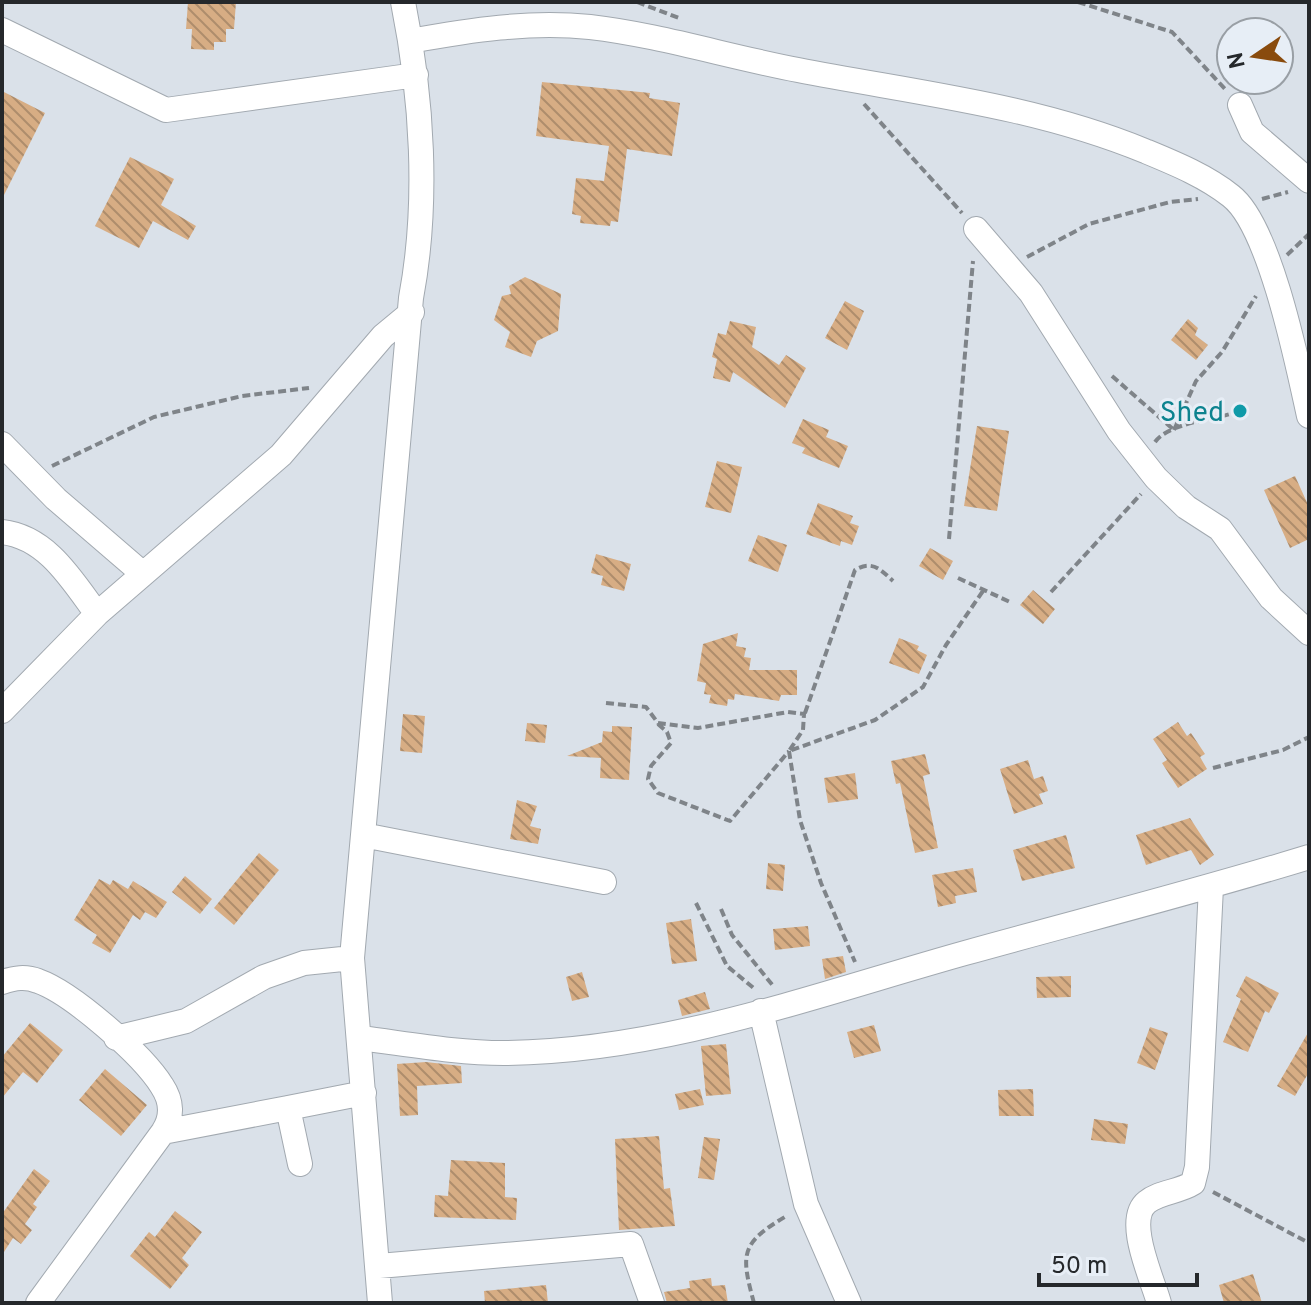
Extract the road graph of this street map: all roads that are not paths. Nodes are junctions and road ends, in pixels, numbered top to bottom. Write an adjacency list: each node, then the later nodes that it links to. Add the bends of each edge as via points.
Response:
1 (403, 2): 3 (street)
2 (2, 30): 4 (street, via 166,110)
3 (410, 41): 4 (street); 9 (street, via 503,24 591,27 1020,110 1105,134 1177,164 1233,197 1255,228)
4 (416, 75): 8 (street, via 420,249)
5 (1240, 105): 6 (street, via 1252,132)
6 (1304, 184)
7 (976, 229): 14 (street, via 1056,327 1119,431 1156,478 1220,529 1271,598)
8 (412, 312): 12 (street, via 383,336 250,484); 16 (street)
9 (1309, 416)
10 (2, 444): 12 (street)
11 (2, 532): 13 (street, via 34,541 63,568)
12 (142, 573): 13 (street)
13 (97, 614): 15 (street)
14 (1309, 633)
15 (2, 711)
16 (363, 835): 18 (street); 20 (street)
17 (1309, 857): 19 (street)
18 (604, 882)
19 (1211, 887): 22 (street); 34 (street, via 1193,1183 1148,1200 1138,1227)
20 (352, 958): 23 (street, via 304,963 264,977 186,1021); 24 (street)
21 (2, 982): 23 (street, via 18,977 38,981 75,1001)
22 (775, 1007): 24 (street, via 679,1032 559,1050 467,1052); 33 (street, via 806,1204)
23 (116, 1038): 27 (street, via 162,1086 171,1120)
24 (360, 1038): 25 (street)
25 (364, 1093): 26 (street); 29 (street)
26 (288, 1108): 27 (street); 28 (street)
27 (163, 1132): 30 (street)
28 (300, 1164)
29 (379, 1266): 31 (street); 32 (street, via 631,1244)
30 (38, 1303)
31 (380, 1303)
32 (652, 1303)
33 (849, 1303)
34 (1159, 1303)

